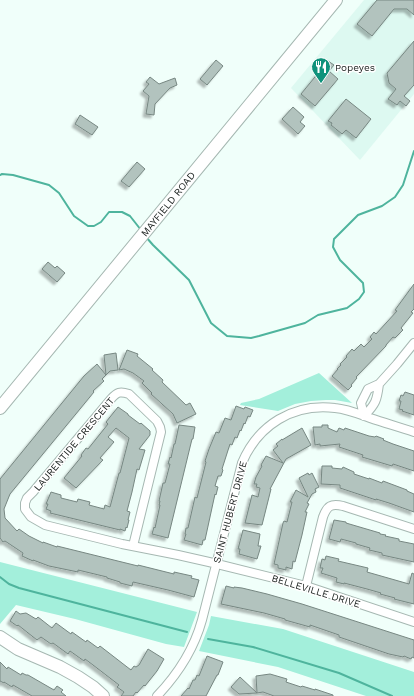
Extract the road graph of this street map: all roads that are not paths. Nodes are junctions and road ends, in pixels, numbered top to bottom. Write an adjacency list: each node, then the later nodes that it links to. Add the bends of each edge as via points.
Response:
1 (336, 0): 4 (main road, MAYFIELD ROAD)
2 (414, 343): 3 (street)
3 (379, 384): 5 (street, via 378,397); 5 (street, via 368,389 361,403)
4 (0, 408)
5 (364, 416): 6 (street, SAINT HUBERT DRIVE); 9 (street, SAINT HUBERT DRIVE, via 335,408 312,408 286,415 262,432 242,463)
6 (414, 432)
7 (414, 529): 10 (street, via 337,504 331,505 325,510)
8 (133, 546): 8 (street, LAURENTIDE CRESCENT, via 161,432 157,422 129,394 119,392 27,498 25,509 31,517 45,525); 9 (street, LAURENTIDE CRESCENT)
9 (216, 564): 10 (street, BELLEVILLE DRIVE); 14 (street, SAINT HUBERT DRIVE, via 193,646 176,675)
10 (306, 586): 11 (street, BELLEVILLE DRIVE)
11 (414, 622)
12 (0, 637): 13 (main road, via 18,649 78,677)
13 (103, 696)
14 (157, 696)

